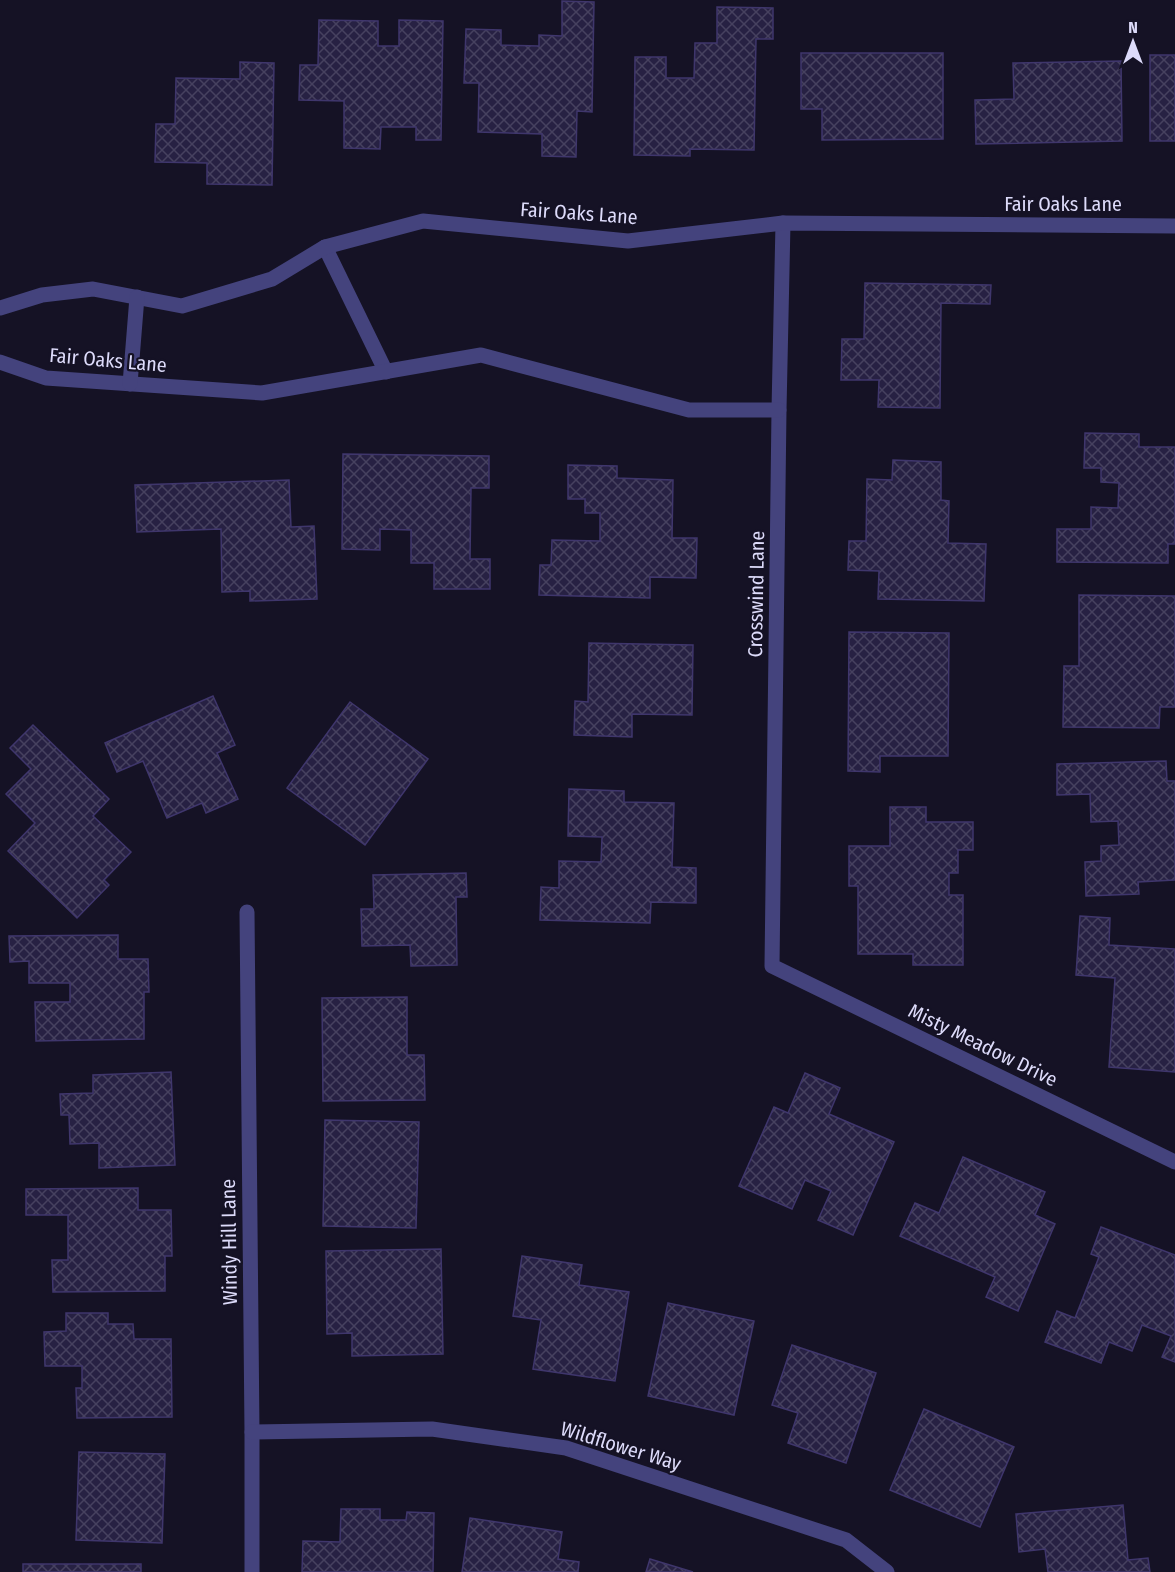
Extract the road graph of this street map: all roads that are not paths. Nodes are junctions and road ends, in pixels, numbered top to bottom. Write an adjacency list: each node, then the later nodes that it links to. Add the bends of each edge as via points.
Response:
1 (783, 223): 2 (street, Fair Oaks Lane); 3 (street, Fair Oaks Lane, via 628,241 423,221); 9 (street, Crosswind Lane)
2 (1175, 226)
3 (325, 247): 4 (street, Fair Oaks Lane, via 272,279 182,306); 7 (street)
4 (137, 297): 5 (street, Fair Oaks Lane, via 93,289 42,295); 8 (street)
5 (0, 308)
6 (0, 362): 8 (street, Fair Oaks Lane, via 46,378)
7 (386, 372): 8 (street, Fair Oaks Lane, via 262,393); 9 (street, Fair Oaks Lane, via 481,355 689,410)
8 (130, 384)
9 (779, 410): 11 (street, Crosswind Lane)
10 (247, 912): 13 (street, Windy Hill Lane)
11 (772, 966): 12 (street, Misty Meadow Drive)
12 (1175, 1162)
13 (252, 1432): 14 (street, Windy Hill Lane); 15 (street, Wildflower Way, via 432,1429 566,1448 846,1540)
14 (252, 1572)
15 (887, 1572)

